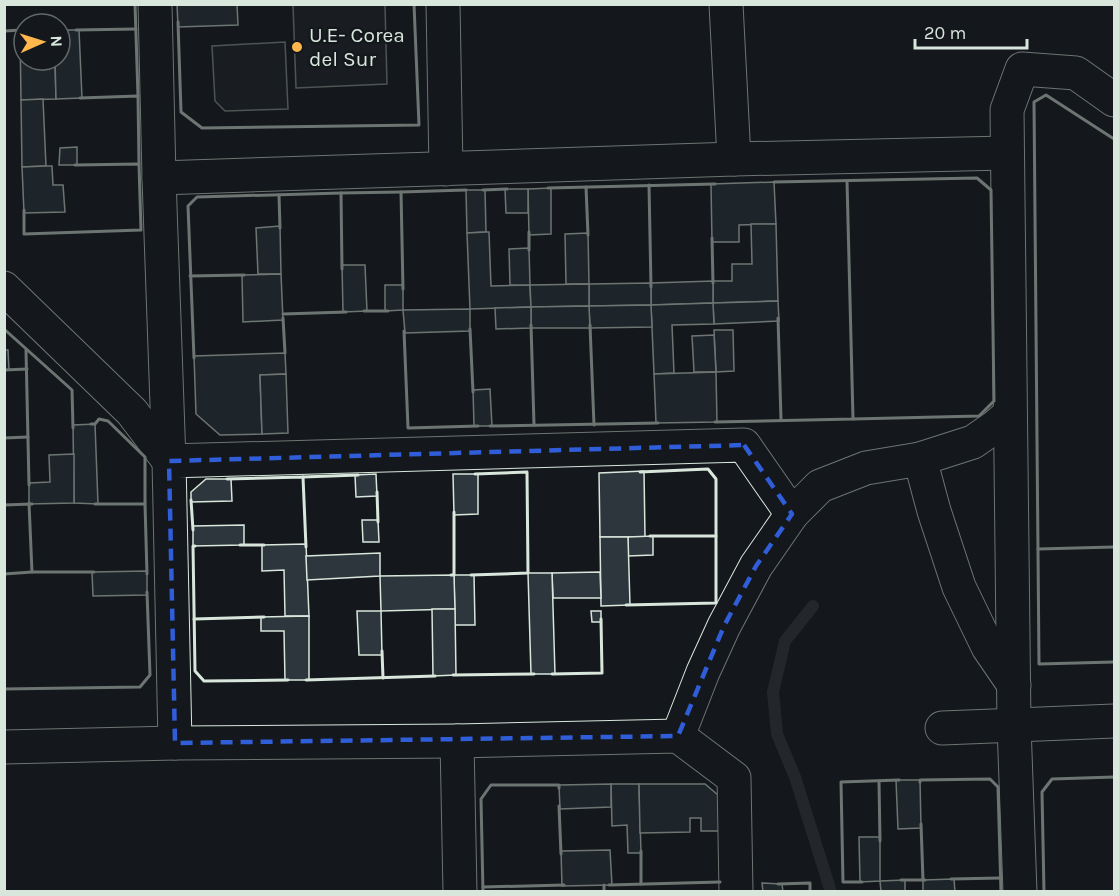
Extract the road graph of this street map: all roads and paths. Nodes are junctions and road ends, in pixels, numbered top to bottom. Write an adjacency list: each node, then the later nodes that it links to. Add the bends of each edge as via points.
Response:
1 (155, 4): 8 (street)
2 (443, 4): 7 (street)
3 (726, 4): 6 (street)
4 (1114, 100): 5 (street, via 1076,74 1022,69 1007,110)
5 (1007, 153): 6 (street); 10 (street)
6 (734, 159): 7 (street)
7 (446, 169): 8 (street)
8 (159, 178): 12 (street)
9 (4, 288): 12 (street, via 132,412)
10 (1010, 414): 11 (street, via 973,442); 14 (street)
11 (920, 459): 13 (street, via 866,468 820,486); 14 (street, via 959,587 988,646)
12 (169, 461): 13 (street, via 744,445); 20 (street)
13 (792, 514): 18 (street, via 756,566 724,626)
14 (1014, 685): 16 (street)
15 (1114, 721): 16 (street)
16 (1014, 725): 17 (street); 24 (street)
17 (942, 728)
18 (678, 736): 19 (street); 23 (street, via 734,778)
19 (457, 741): 20 (street); 22 (street)
20 (175, 743): 21 (street)
21 (4, 747)
22 (460, 891)
23 (736, 891)
24 (1020, 891)

